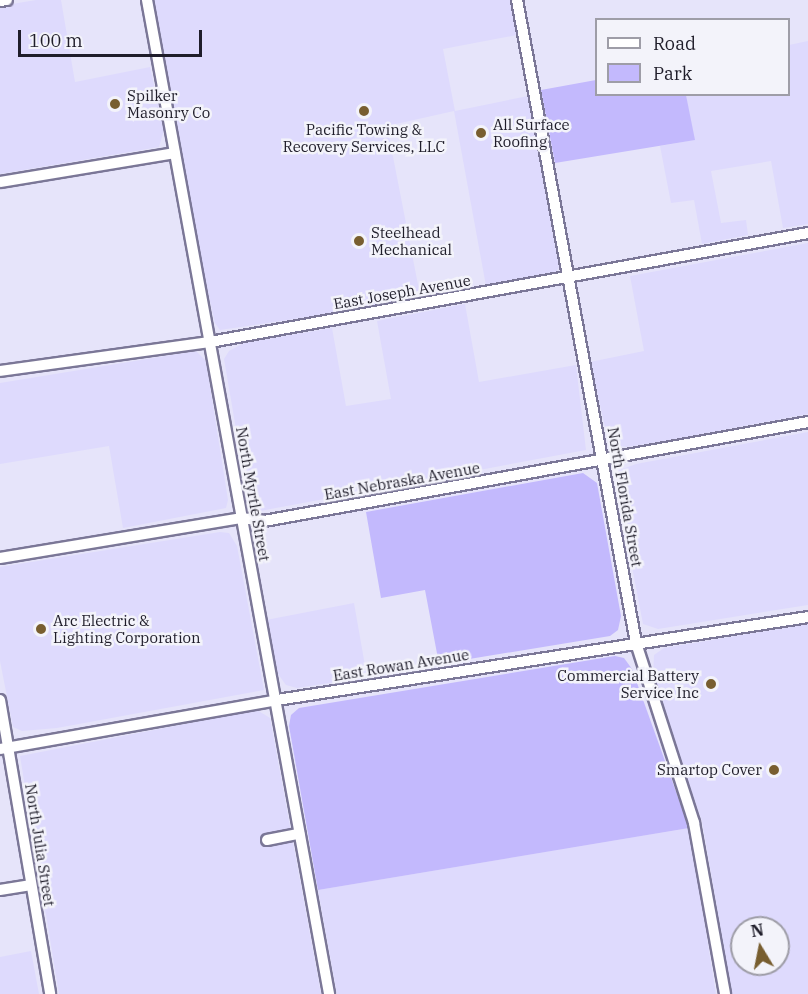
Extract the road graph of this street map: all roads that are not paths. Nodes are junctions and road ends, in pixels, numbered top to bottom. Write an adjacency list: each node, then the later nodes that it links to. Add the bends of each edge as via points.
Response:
1 (7, 0): 4 (street)
2 (147, 0): 5 (street, North Myrtle Street)
3 (518, 0): 8 (street, North Florida Street)
4 (0, 1)
5 (175, 153): 6 (street); 9 (street, North Myrtle Street)
6 (0, 182)
7 (808, 233): 8 (street, East Joseph Avenue)
8 (570, 277): 9 (street, East Joseph Avenue); 12 (street, North Florida Street)
9 (210, 342): 10 (street, East Joseph Avenue); 13 (street, North Myrtle Street)
10 (0, 371)
11 (808, 422): 12 (street, East Nebraska Avenue)
12 (603, 460): 13 (street, East Nebraska Avenue, via 264,521); 16 (street, North Florida Street)
13 (241, 518): 14 (street, East Nebraska Avenue); 18 (street, North Myrtle Street)
14 (0, 558)
15 (808, 617): 16 (street, East Rowan Avenue)
16 (636, 643): 18 (street, East Rowan Avenue); 26 (street, North Florida Street, via 694,823)
17 (0, 700): 19 (street, North Julia Street)
18 (277, 700): 19 (street, East Rowan Avenue); 20 (street, North Myrtle Street)
19 (5, 748): 22 (street, North Julia Street)
20 (299, 834): 21 (street); 25 (street, North Myrtle Street)
21 (267, 840)
22 (30, 885): 23 (street); 24 (street, North Julia Street)
23 (0, 890)
24 (50, 994)
25 (329, 994)
26 (725, 994)

